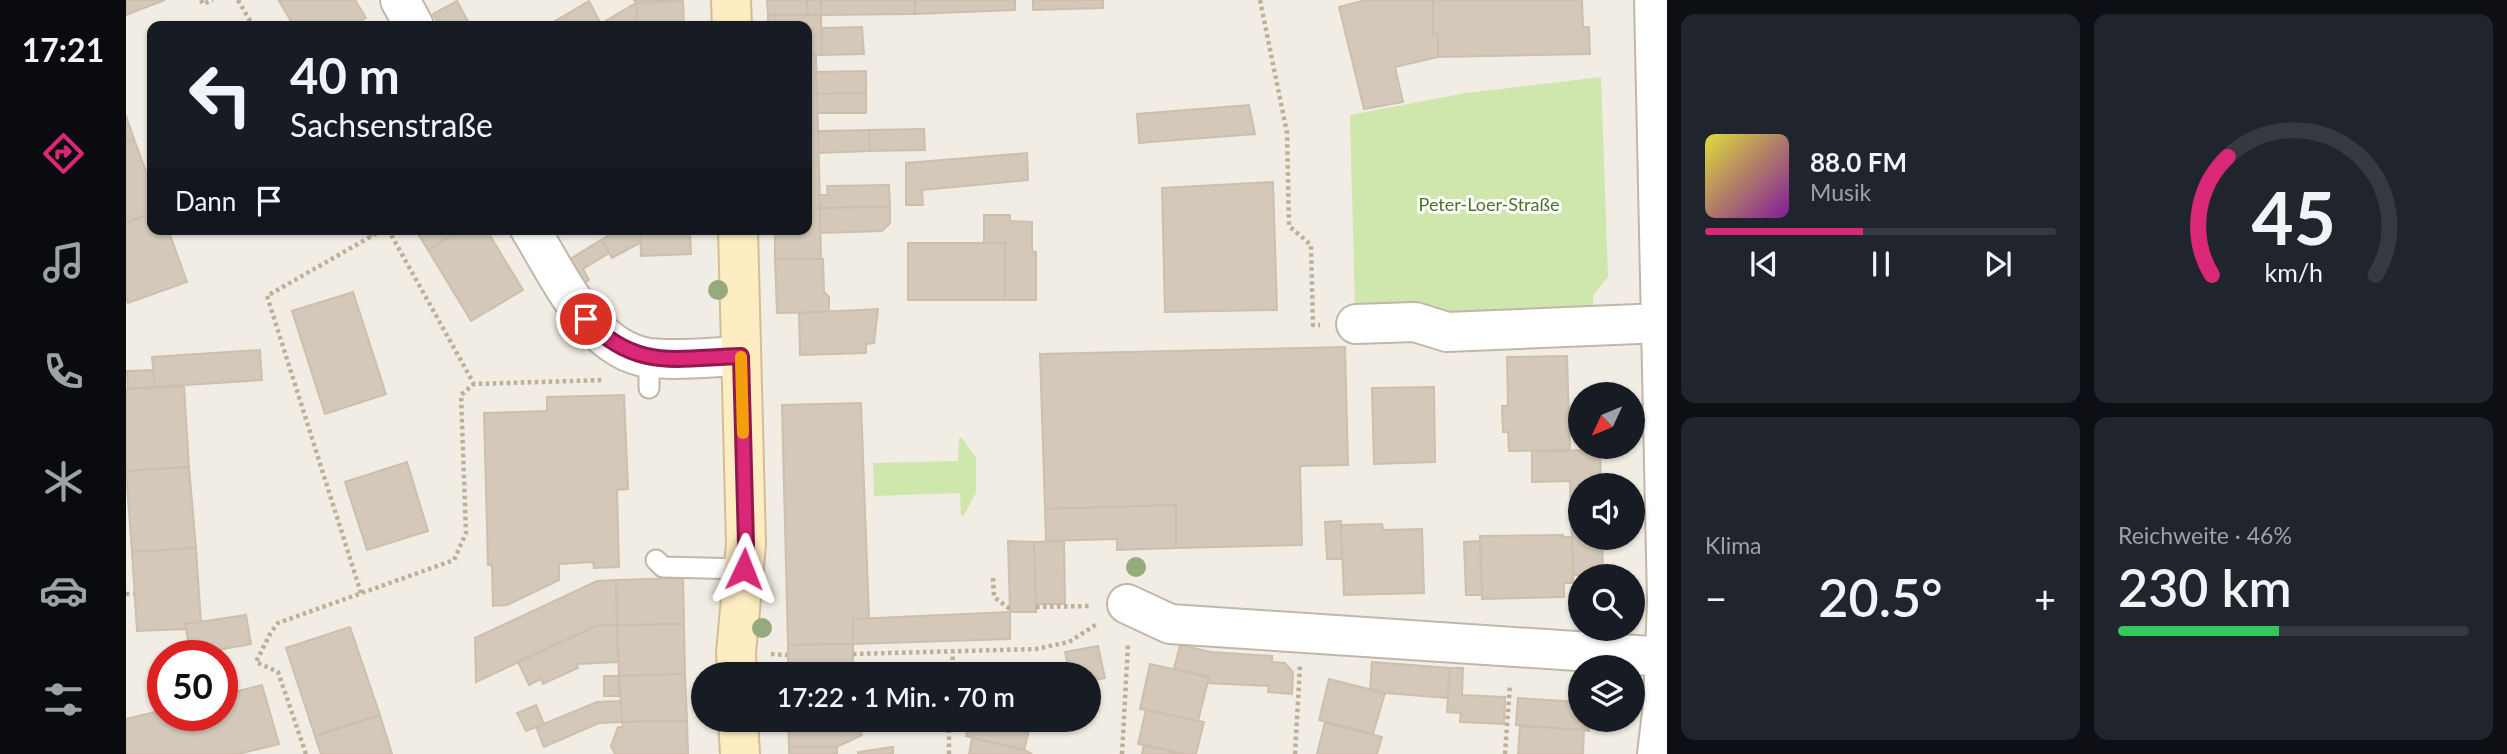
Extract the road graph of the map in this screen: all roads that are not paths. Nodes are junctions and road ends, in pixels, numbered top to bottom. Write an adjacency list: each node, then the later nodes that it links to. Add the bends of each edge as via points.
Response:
1 (400, 0): 4 (street)
2 (731, 0): 5 (main road)
3 (1654, 0): 8 (street)
4 (411, 21)
5 (732, 21)
6 (534, 235): 10 (street, via 586,319 649,375)
7 (738, 235): 10 (main road)
8 (1662, 323): 9 (street, via 1447,332 1415,322); 14 (street)
9 (1356, 324)
10 (741, 356): 12 (main road)
11 (656, 560): 12 (lane, via 663,567)
12 (744, 569): 15 (main road)
13 (1127, 604): 14 (street, via 1170,624)
14 (1666, 657): 18 (street)
15 (736, 662)
16 (739, 732): 17 (main road)
17 (740, 754)
18 (1657, 754)

